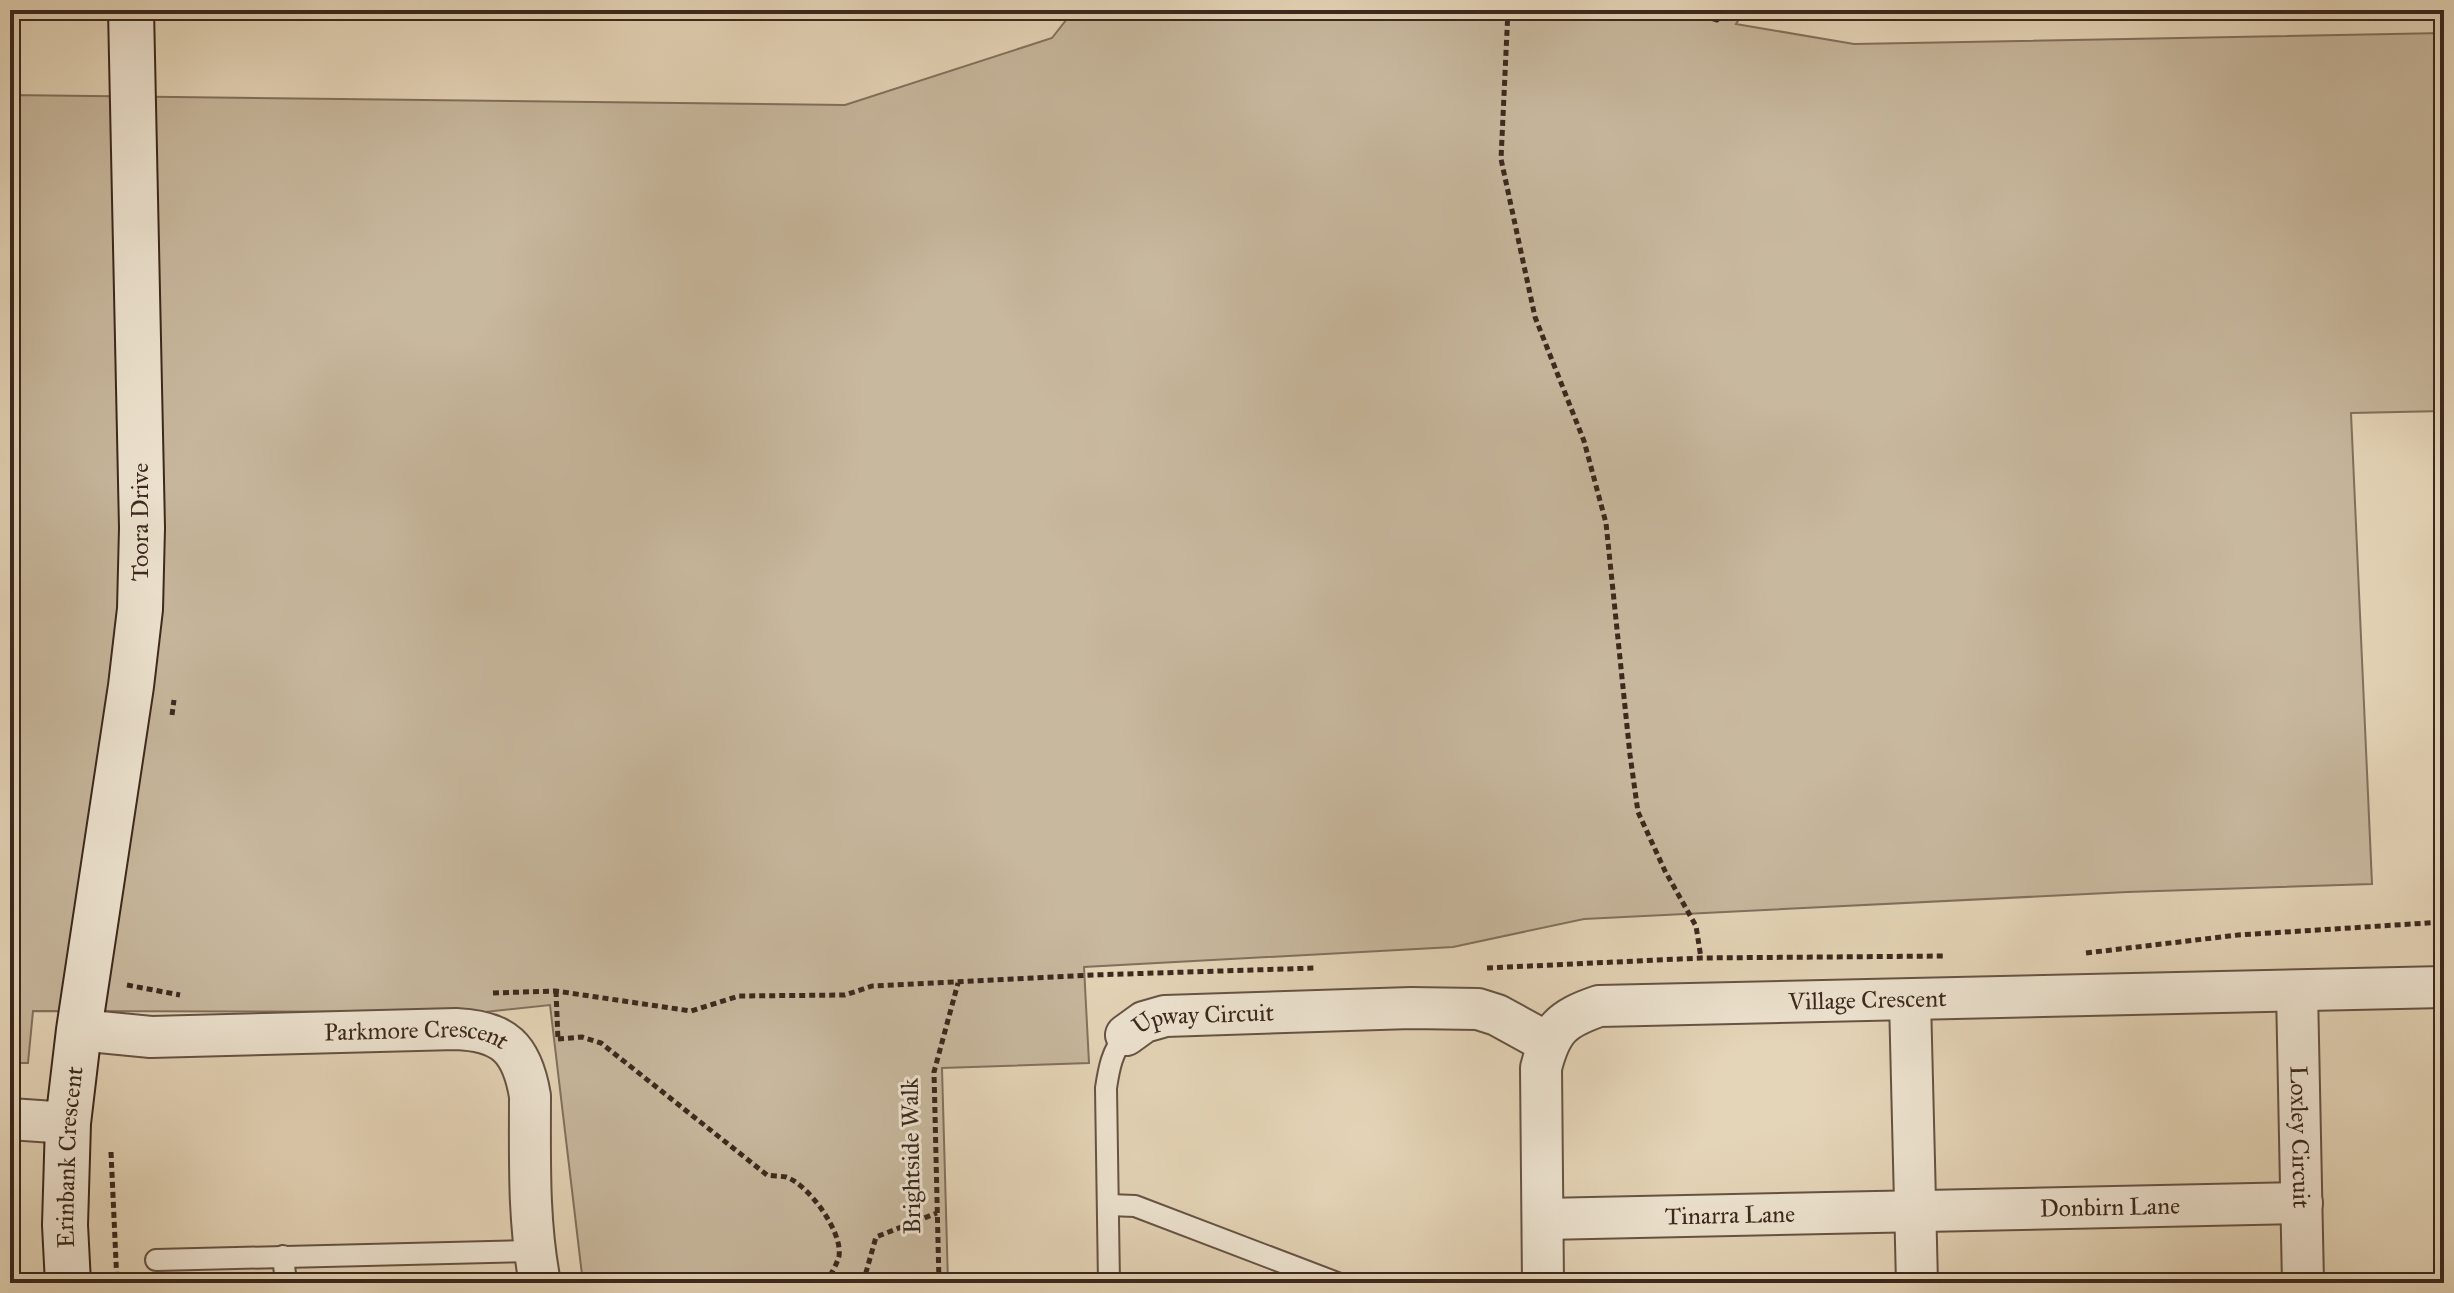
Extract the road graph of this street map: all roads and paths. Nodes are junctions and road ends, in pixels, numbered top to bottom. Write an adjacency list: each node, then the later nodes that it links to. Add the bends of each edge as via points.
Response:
1 (131, 10): 14 (street, Toora Drive, via 140,609)
2 (1508, 10): 7 (path, via 1501,159 1535,317 1584,441 1606,523 1638,812 1696,926)
3 (1683, 10): 4 (path, via 1717,20)
4 (1724, 10)
5 (174, 700): 6 (path)
6 (169, 727)
7 (1701, 958)
8 (130, 970): 14 (path)
9 (958, 983): 23 (path, Brightside Walk, via 934,1072)
10 (2444, 987): 12 (street, Village Crescent)
11 (556, 991): 28 (path, via 558,1039 582,1037 601,1043 767,1175 786,1177 805,1189 837,1238 839,1256)
12 (2297, 991): 13 (street, Village Crescent); 20 (street, Loxley Circuit)
13 (1910, 1000): 16 (street, Village Crescent, via 1599,1006 1558,1027); 22 (street)
14 (100, 1032): 18 (street, Erinbank Crescent); 27 (street, Parkmore Crescent, via 166,1037 456,1029 489,1033 524,1066 530,1096 530,1204)
15 (1126, 1035): 16 (street, Upway Circuit, via 1165,1016 1478,1009); 21 (lane, Upway Circuit, via 1109,1065 1106,1088)
16 (1548, 1043): 24 (street, via 1541,1068)
17 (10, 1119): 18 (street)
18 (68, 1123): 29 (street, Erinbank Crescent)
19 (111, 1143): 30 (path)
20 (2302, 1203): 22 (street, Donbirn Lane); 39 (street, Loxley Circuit)
21 (1109, 1205): 35 (lane); 36 (lane, via 1135,1206)
22 (1916, 1210): 24 (street, Tinarra Lane); 38 (street)
23 (937, 1213): 33 (path, via 876,1237); 34 (path, Brightside Walk)
24 (1544, 1219): 37 (street)
25 (283, 1256): 26 (lane); 27 (lane); 31 (lane)
26 (156, 1260)
27 (537, 1267)
28 (831, 1281): 32 (path)
29 (68, 1283)
30 (117, 1283)
31 (286, 1283)
32 (820, 1283)
33 (863, 1283)
34 (939, 1283)
35 (1109, 1283)
36 (1337, 1283)
37 (1543, 1283)
38 (1917, 1283)
39 (2303, 1283)

